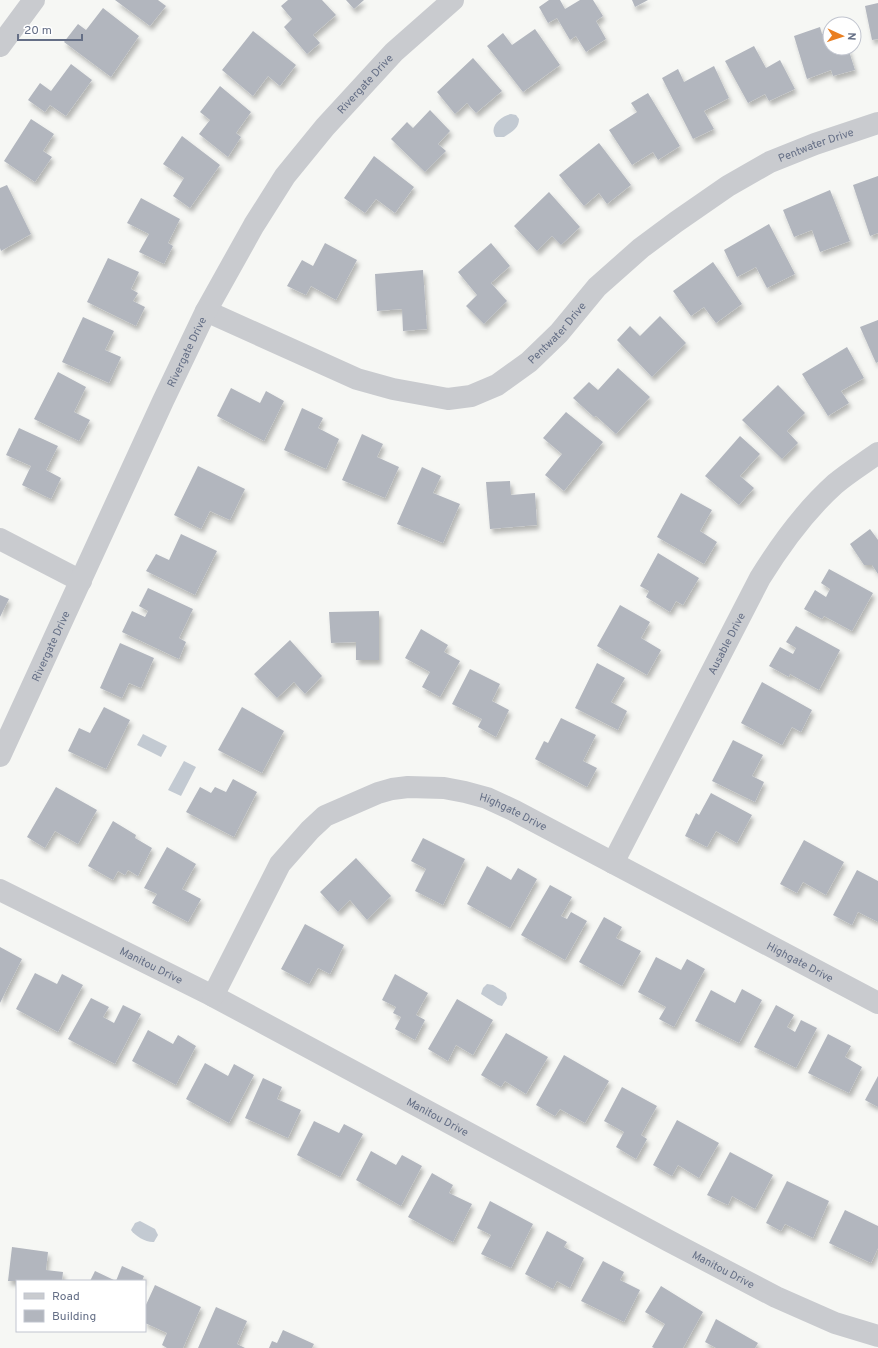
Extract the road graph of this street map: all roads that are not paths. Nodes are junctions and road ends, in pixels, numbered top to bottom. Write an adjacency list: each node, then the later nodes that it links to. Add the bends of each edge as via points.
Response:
1 (34, 0): 3 (street)
2 (453, 0): 5 (street, Rivergate Drive, via 394,52 325,127 285,176 254,225)
3 (0, 46)
4 (878, 123): 5 (street, Pentwater Drive, via 770,162 728,186 641,248 598,287 559,333 528,362 497,385 471,396 448,399 393,389 357,379)
5 (206, 311): 8 (street, Rivergate Drive)
6 (878, 454): 10 (street, Ausable Drive, via 831,488 796,524 776,552)
7 (0, 539): 8 (street)
8 (81, 581): 9 (street, Rivergate Drive)
9 (0, 756)
10 (613, 863): 12 (street, Highgate Drive, via 487,798 444,788 403,788 378,793 325,816 280,864); 13 (street, Highgate Drive)
11 (0, 890): 12 (street, Manitou Drive)
12 (213, 996): 14 (street, Manitou Drive, via 776,1297 835,1323)
13 (878, 1003)
14 (878, 1336)

